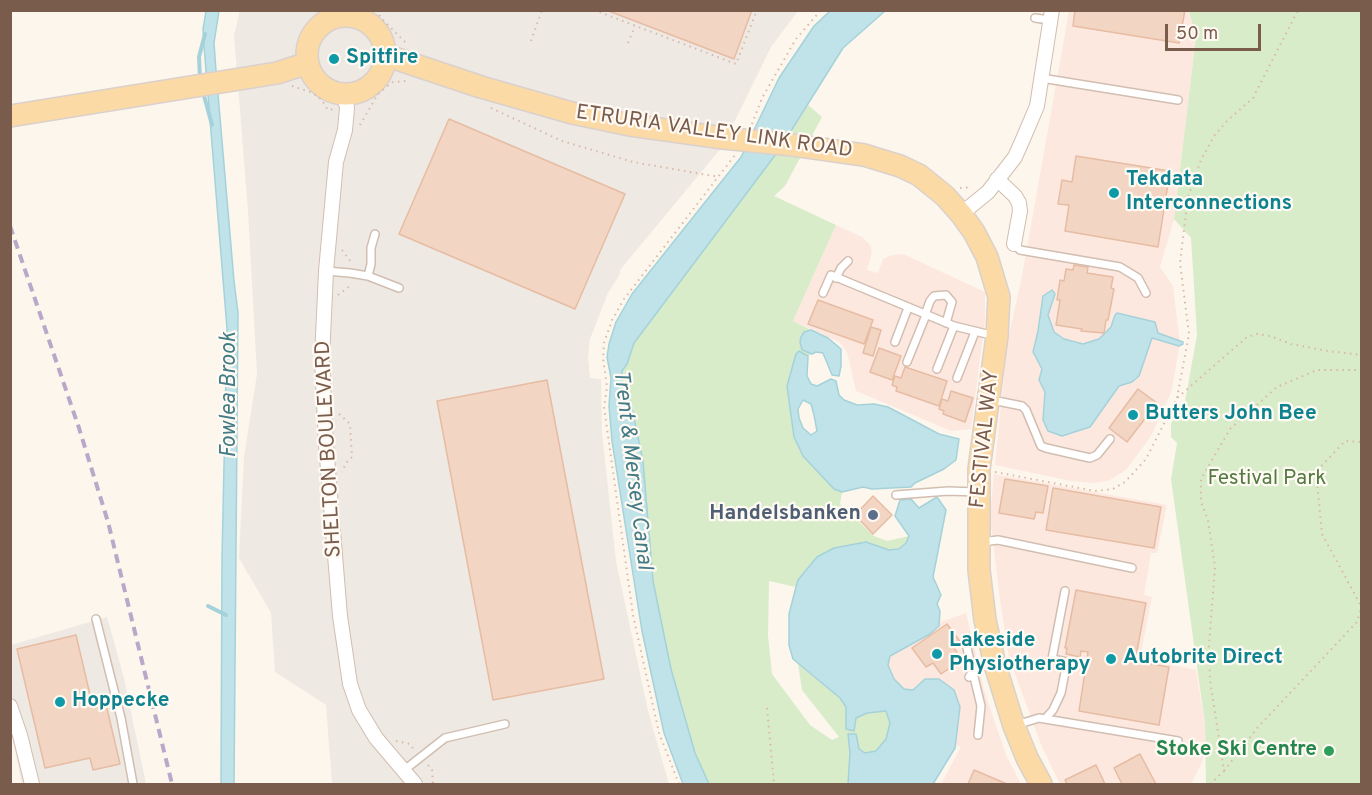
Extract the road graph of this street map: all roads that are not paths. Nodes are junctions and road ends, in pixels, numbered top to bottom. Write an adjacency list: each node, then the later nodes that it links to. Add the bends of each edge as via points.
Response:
1 (346, 14): 4 (main road, via 377,32); 5 (main road, via 324,23 316,31 307,51)
2 (1051, 15): 3 (lane); 6 (street)
3 (1035, 18)
4 (385, 55): 7 (main road, via 380,73 368,88); 11 (main road, ETRURIA VALLEY LINK ROAD, bridge, via 572,113 729,146 793,145 844,151 900,165 920,175)
5 (308, 63): 7 (main road, via 320,85); 9 (main road, via 281,79)
6 (1041, 78): 8 (lane); 10 (street, via 1037,106 1023,139 1015,157)
7 (344, 94): 15 (street, SHELTON BOULEVARD, via 345,130 336,162)
8 (1178, 100)
9 (10, 116)
10 (997, 179): 11 (street); 13 (street, via 1019,203)
11 (961, 214): 26 (main road, FESTIVAL WAY, via 974,232 993,275 999,297)
12 (375, 234): 16 (lane)
13 (1014, 244): 19 (lane, via 1020,250 1120,267 1138,278)
14 (848, 261): 17 (lane)
15 (326, 271): 16 (lane); 48 (street, SHELTON BOULEVARD, via 322,358 326,445 340,616 350,684 359,710 376,738)
16 (368, 276): 18 (lane)
17 (836, 278): 20 (lane, via 831,276); 21 (lane)
18 (399, 288)
19 (1146, 292)
20 (823, 293)
21 (908, 308): 22 (lane); 27 (lane)
22 (925, 315): 23 (lane); 23 (lane, via 934,296 946,295 952,302); 28 (lane)
23 (946, 323): 24 (lane)
24 (954, 326): 25 (lane); 29 (lane)
25 (975, 332): 26 (lane); 30 (lane)
26 (998, 336): 31 (main road, FESTIVAL WAY)
27 (895, 342)
28 (907, 362)
29 (937, 369)
30 (957, 378)
31 (987, 399): 32 (lane, via 1022,406 1041,446 1046,448 1090,458); 33 (main road, FESTIVAL WAY)
32 (1110, 439)
33 (978, 492): 34 (lane, via 948,490); 35 (main road, FESTIVAL WAY)
34 (896, 495)
35 (978, 542): 36 (lane, via 998,540); 40 (main road, FESTIVAL WAY)
36 (1132, 567)
37 (1065, 591): 43 (lane, via 1052,659 1067,662 1061,693)
38 (96, 619): 50 (lane)
39 (968, 648): 41 (lane)
40 (995, 665): 41 (lane, via 983,666); 45 (main road, FESTIVAL WAY)
41 (971, 674): 46 (lane, via 981,706)
42 (10, 706): 49 (street)
43 (1045, 719): 45 (lane); 47 (lane)
44 (505, 724): 48 (lane, via 445,738)
45 (1014, 726): 52 (main road, FESTIVAL WAY)
46 (978, 735)
47 (1178, 741)
48 (403, 771): 51 (street, SHELTON BOULEVARD)
49 (32, 784)
50 (133, 784)
51 (415, 784)
52 (1039, 784)

